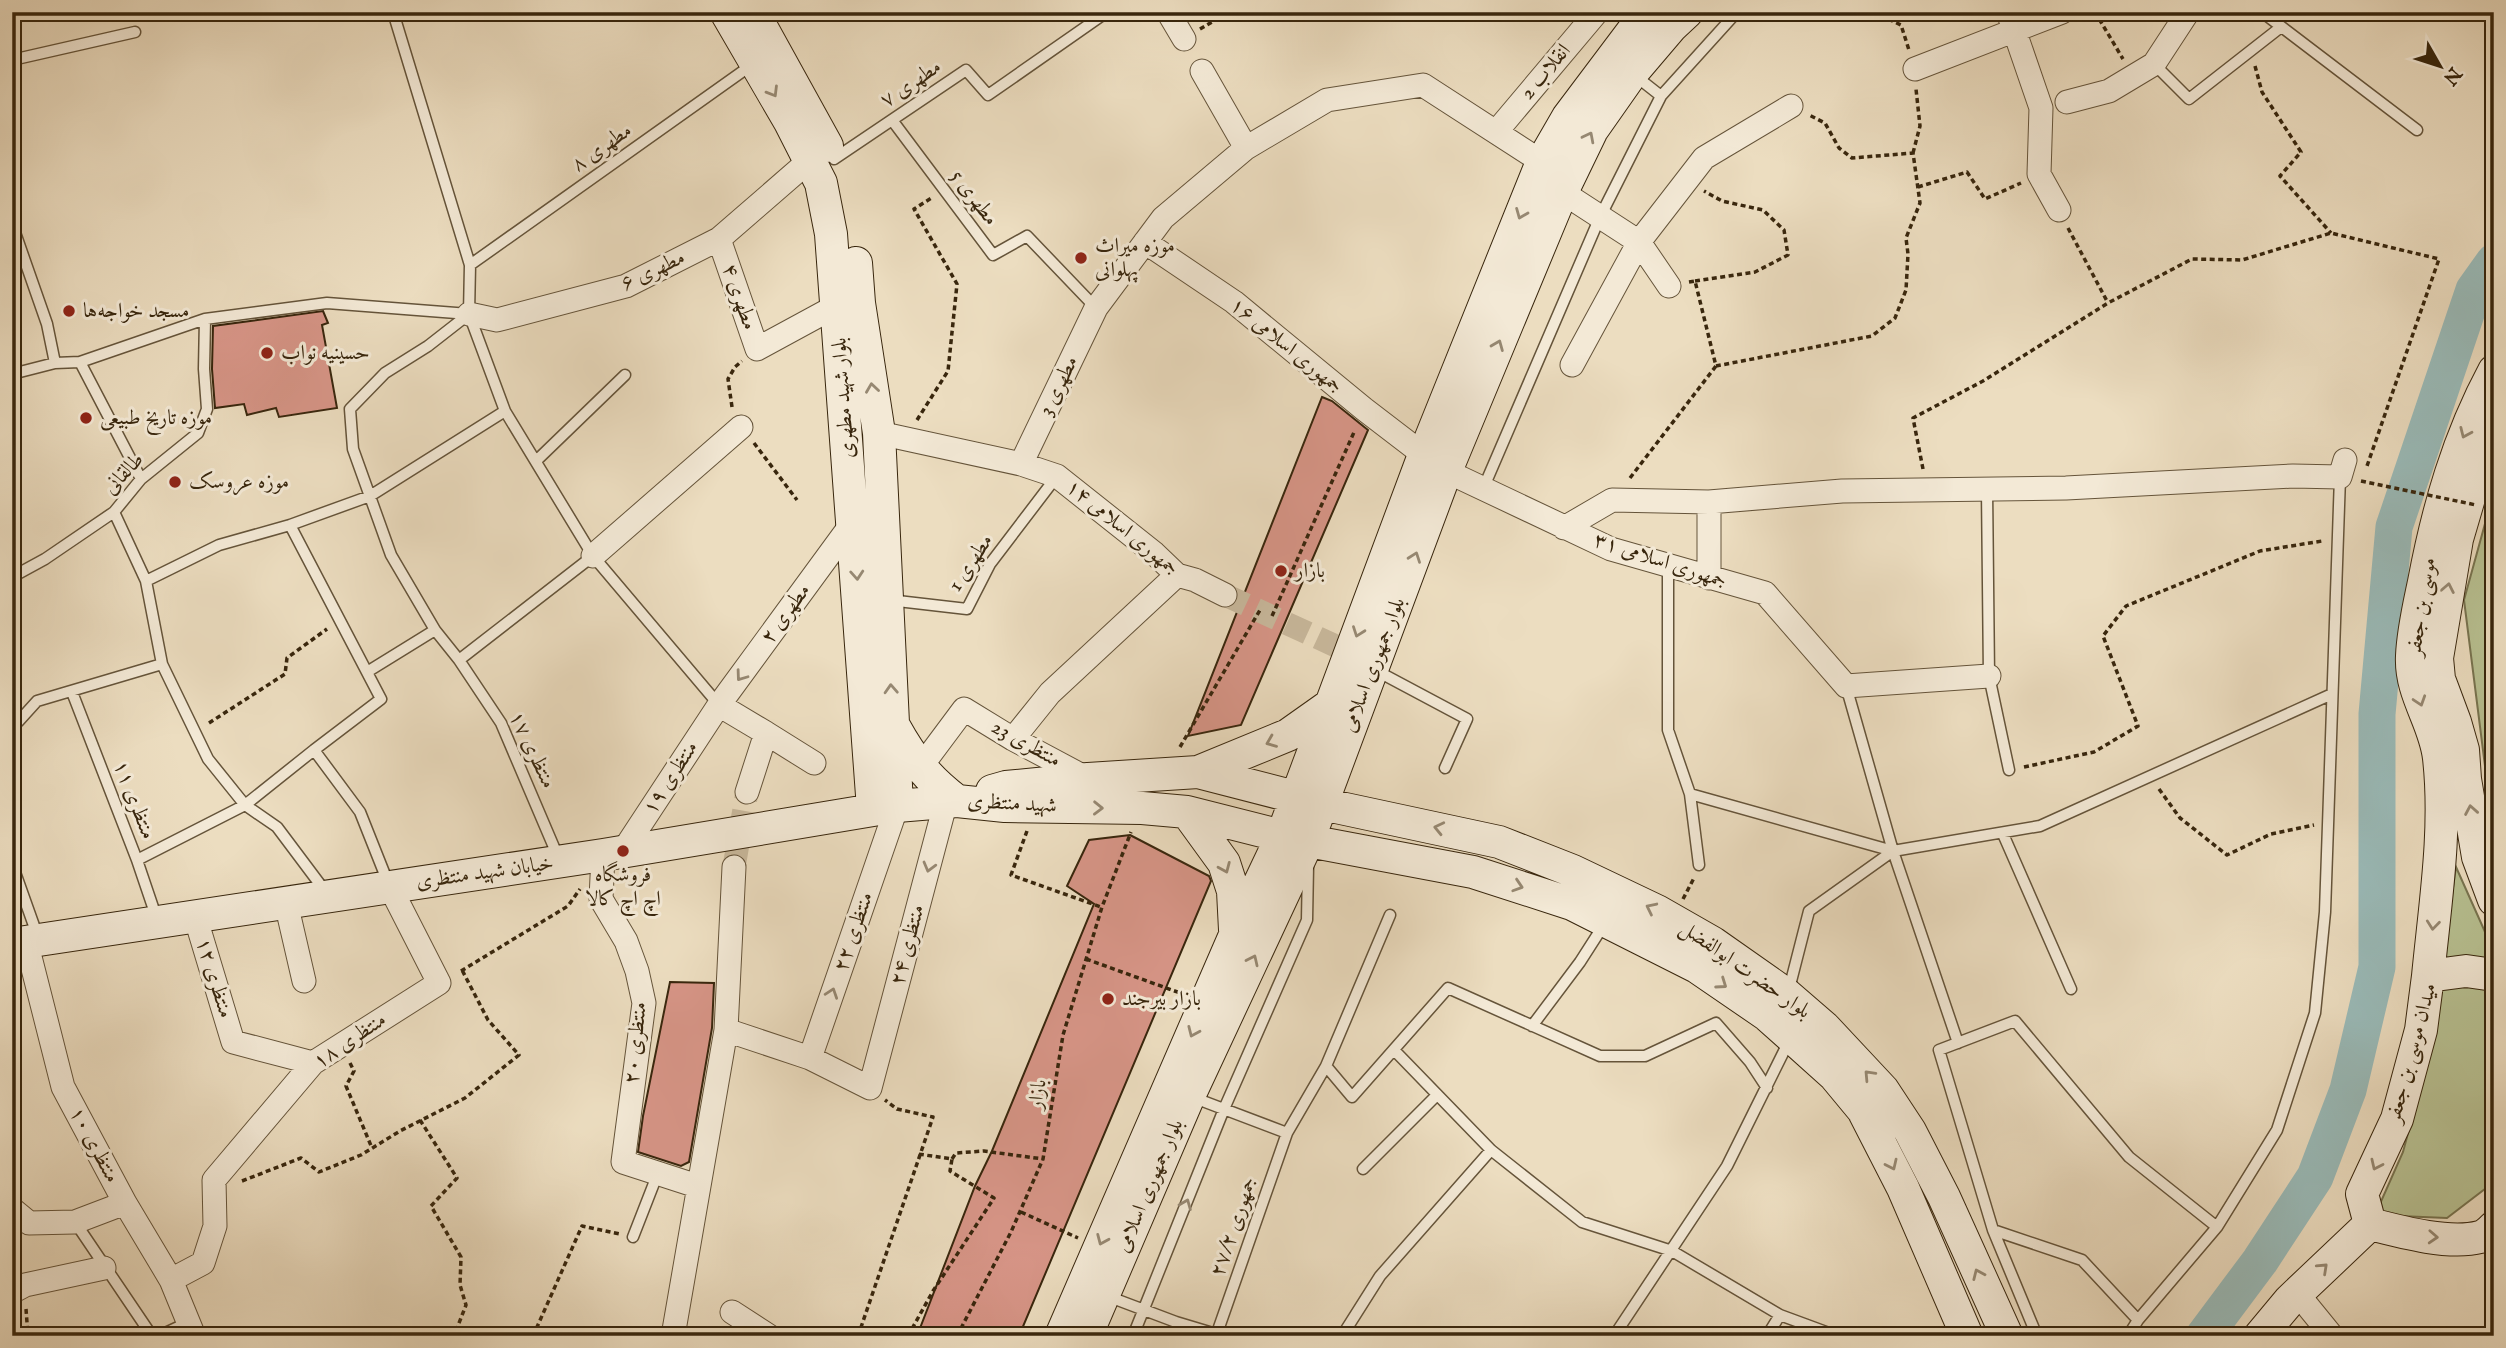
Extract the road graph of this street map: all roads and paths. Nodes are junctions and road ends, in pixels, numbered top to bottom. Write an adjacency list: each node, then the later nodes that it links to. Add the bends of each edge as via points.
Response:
1 (393, 12): 50 (lane)
2 (726, 12): 23 (main road, بلوار شهید مطهری)
3 (753, 12): 36 (main road, بلوار شهید مطهری, via 810,111)
4 (1107, 12): 32 (lane, مطهری ۷, via 988,95 966,70)
5 (1168, 12): 20 (street)
6 (1229, 12): 20 (path)
7 (1597, 12): 34 (street, انقلاب 2)
8 (1647, 12): 37 (main road, بلوار جمهوری اسلامی, via 1568,117)
9 (1687, 12): 27 (main road, بلوار جمهوری اسلامی)
10 (1737, 12): 29 (lane)
11 (1811, 12): 12 (path, via 1815,18)
12 (1849, 12)
13 (2062, 12): 17 (street)
14 (2095, 12): 28 (path)
15 (2188, 12): 24 (street)
16 (2262, 12): 18 (lane)
17 (2011, 22): 25 (street); 38 (street, via 2041,108)
18 (2281, 27): 21 (lane); 33 (lane)
19 (135, 32): 22 (lane)
20 (1184, 38)
21 (2250, 51): 24 (lane, via 2189,99); 46 (path, via 2262,92 2301,152 2280,176)
22 (12, 60)
23 (755, 62): 36 (main road, بلوار شهید مطهری, one-way to 36); 50 (lane, مطهری ۸)
24 (2154, 64): 28 (street)
25 (1915, 69)
26 (1202, 71): 35 (street)
27 (1632, 72): 29 (lane); 42 (main road, بلوار جمهوری اسلامی, one-way to 27, via 1592,130)
28 (2133, 76): 30 (street, via 2109,91)
29 (1661, 96): 44 (lane)
30 (2067, 102)
31 (1791, 106): 39 (street, via 1704,159); 40 (path, via 1825,123 1839,148 1852,158 1913,153)
32 (892, 120): 36 (lane, مطهری ۷); 41 (lane, مطهری 5)
33 (2417, 130)
34 (1496, 132): 35 (street, مطهری 3, via 1423,85 1327,100); 37 (street, مطهری 3)
35 (1246, 148): 48 (street, مطهری 3, via 1163,218)
36 (822, 160): 47 (street, مطهری ۶); 54 (main road, بلوار شهید مطهری, via 821,183); 69 (main road, بلوار شهید مطهری, one-way to 36, via 859,303 853,230 842,175)
37 (1542, 162): 72 (main road, بلوار جمهوری اسلامی, one-way to 72)
38 (2039, 174): 40 (path, via 1984,200 1968,172); 43 (street)
39 (1686, 181): 49 (street); 51 (path, via 1722,201 1763,210 1784,230 1788,255 1755,272)
40 (1917, 187): 61 (path, via 1920,203 1906,238 1906,290 1895,318 1872,336)
41 (944, 191): 55 (lane, مطهری 5, via 993,255 1027,236); 69 (path, via 914,209 957,284 948,371)
42 (1562, 192): 44 (street); 72 (main road, بلوار جمهوری اسلامی, one-way to 42)
43 (2059, 210): 53 (path)
44 (1600, 217): 49 (street); 77 (lane)
45 (12, 224): 59 (lane, via 47,324)
46 (2331, 233): 53 (path, via 2242,260 2192,259); 71 (path, via 2439,259)
47 (719, 239): 54 (street, مطهری ۴, via 757,349); 56 (street, مطهری ۶, via 626,286 497,320)
48 (1144, 242): 55 (street, مطهری 3); 65 (street, جمهوری اسلامی ۱۶, via 1234,302)
49 (1639, 242): 52 (street); 60 (street)
50 (470, 265): 56 (lane)
51 (1695, 281): 52 (path); 61 (path)
52 (1669, 286)
53 (2108, 303): 79 (path, via 1983,381 1913,418)
54 (838, 305): 85 (main road, بلوار شهید مطهری)
55 (1096, 308): 73 (street, مطهری 3)
56 (469, 314): 57 (lane, via 327,303); 66 (lane); 80 (lane, منتظری ۱۷, via 386,373 351,409 353,449)
57 (205, 319): 58 (lane); 76 (lane, طالقانی, via 207,409 198,433)
58 (80, 362): 59 (lane); 76 (lane)
59 (55, 363): 63 (lane)
60 (1572, 365)
61 (1716, 366): 81 (path)
62 (2494, 371): 159 (main road, موسی بن جعفر, one-way to 159, via 2455,456 2441,500 2414,633 2414,683 2435,743 2441,780)
63 (12, 374)
64 (625, 375): 70 (lane)
65 (1364, 409): 72 (street, جمهوری اسلامی ۱۶); 98 (path)
66 (505, 411): 70 (lane); 80 (lane)
67 (741, 427): 89 (street)
68 (2494, 429): 146 (main road, موسی بن جعفر, one-way to 68, via 2478,857 2463,750 2437,658 2457,539)
69 (892, 436): 73 (street); 96 (main road, بلوار شهید مطهری)
70 (536, 461): 89 (lane)
71 (2369, 461)
72 (1435, 463): 77 (street, جمهوری اسلامی ۳۱); 103 (main road, بلوار جمهوری اسلامی, one-way to 72); 110 (main road, بلوار جمهوری اسلامی, one-way to 110)
73 (1021, 464): 75 (street)
74 (2349, 473): 78 (street); 83 (path, bridge); 88 (lane)
75 (1058, 476): 91 (street, جمهوری اسلامی ۱۴); 96 (lane, مطهری 1, via 990,564 967,609)
76 (141, 479): 84 (lane, طالقانی)
77 (1483, 489): 87 (street, جمهوری اسلامی ۳۱)
78 (1987, 489): 79 (street); 105 (lane)
79 (1927, 490): 82 (street, via 1842,491)
80 (370, 496): 86 (lane); 100 (lane, منتظری ۱۷, via 391,555)
81 (1612, 500): 82 (street); 87 (street)
82 (1709, 502): 93 (street)
83 (2476, 505)
84 (114, 512): 92 (lane, طالقانی); 94 (lane)
85 (853, 522): 109 (street, مطهری ۲, one-way to 109); 131 (main road, بلوار شهید مطهری, one-way to 131)
86 (290, 525): 94 (lane, via 219,545); 99 (lane)
87 (1564, 528): 90 (street, جمهوری اسلامی ۳۱, via 1611,549)
88 (2337, 538): 108 (lane); 120 (path, via 2260,551 2126,606 2103,636 2138,726 2094,752)
89 (593, 556): 101 (lane); 109 (lane)
90 (1668, 565): 93 (street, جمهوری اسلامی ۳۱); 126 (lane, via 1668,730)
91 (1177, 575): 95 (street, جمهوری اسلامی ۱۴); 115 (street, via 1050,693)
92 (12, 577)
93 (1710, 578): 106 (street, جمهوری اسلامی ۳۱, via 1765,593)
94 (146, 581): 102 (lane)
95 (1225, 595)
96 (886, 600): 112 (main road, بلوار شهید مطهری, one-way to 96)
97 (1260, 610): 122 (path, via 1188,736)
98 (1272, 616)
99 (340, 621): 104 (lane); 113 (path, via 287,658 285,674)
100 (435, 631): 101 (lane, منتظری ۱۷); 104 (lane)
101 (459, 660): 140 (lane, منتظری ۱۷, via 501,723)
102 (162, 664): 107 (lane); 113 (lane)
103 (1373, 669): 119 (lane, via 1467,719); 128 (main road, بلوار جمهوری اسلامی)
104 (367, 672): 116 (lane, via 380,699)
105 (1989, 676): 106 (street); 120 (lane)
106 (1846, 686): 137 (lane, جمهوری اسلامی ۳۱)
107 (72, 692): 111 (lane, via 37,701); 139 (lane, منتظری ۱۱)
108 (2332, 694): 123 (lane); 134 (lane)
109 (719, 705): 114 (street); 138 (street, منتظری ۱۹)
110 (1329, 706): 121 (main road, one-way to 121, via 1288,735); 128 (main road, بلوار جمهوری اسلامی)
111 (12, 723)
112 (892, 723): 118 (main road); 131 (main road, بلوار شهید مطهری)
113 (195, 732): 129 (lane, via 208,760)
114 (766, 733): 117 (street); 125 (street)
115 (1013, 739): 118 (street, منتظری 23, via 964,709); 124 (street, منتظری 23)
116 (314, 750): 129 (lane); 144 (lane, via 360,812)
117 (814, 763)
118 (920, 768): 127 (main road)
119 (1445, 768)
120 (2009, 770)
121 (1198, 772): 122 (main road, شهید منتظری); 128 (main road, شهید منتظری)
122 (1160, 774): 124 (main road, شهید منتظری)
123 (2150, 776): 134 (path, via 2179,818 2227,855 2271,834); 135 (lane, via 2040,826)
124 (1088, 779): 127 (main road, شهید منتظری, via 1006,787)
125 (747, 792)
126 (1690, 794): 137 (lane); 142 (lane)
127 (951, 801): 130 (main road, شهید منتظری); 131 (main road, خیابان شهید منتظری); 174 (street, منتظری ۲۴, one-way to 174)
128 (1310, 801): 136 (main road, بلوار جمهوری اسلامی); 152 (main road, بلوار حضرت ابوالفضل, one-way to 128, via 1573,871 1499,842)
129 (245, 805): 139 (lane); 145 (lane, via 277,827)
130 (1036, 806): 132 (main road, شهید منتظری, one-way to 132); 148 (path, via 1011,875)
131 (885, 807): 138 (main road, خیابان شهید منتظری); 171 (street, منتظری ۲۲, one-way to 131)
132 (1142, 808): 133 (main road, شهید منتظری); 148 (path, بازار)
133 (1187, 812): 136 (main road, شهید منتظری); 154 (main road, one-way to 154, via 1224,863 1233,891)
134 (2328, 822): 195 (lane, via 2315,1013 2277,1130)
135 (2003, 834): 137 (lane); 162 (lane)
136 (1295, 839): 151 (main road, بلوار حضرت ابوالفضل, one-way to 151, via 1473,872); 154 (main road, بلوار جمهوری اسلامی); 177 (main road, بلوار جمهوری اسلامی, one-way to 136); 178 (lane, via 1307,920)
137 (1893, 850): 163 (lane, via 1809,911); 168 (lane, جمهوری اسلامی ۳۱)
138 (613, 853): 140 (main road, خیابان شهید منتظری); 157 (path, via 569,905); 187 (street, منتظری ۲۰, via 601,899 626,941 644,1003 623,1162)
139 (137, 860): 153 (lane, منتظری ۱۱)
140 (560, 862): 144 (main road, خیابان شهید منتظری)
141 (12, 864): 155 (lane)
142 (1699, 865): 152 (path)
143 (734, 867): 166 (street)
144 (390, 887): 145 (main road, خیابان شهید منتظری); 161 (street)
145 (329, 896): 147 (main road, خیابان شهید منتظری)
146 (2494, 900)
147 (286, 903): 150 (main road, خیابان شهید منتظری); 160 (street)
148 (1102, 907): 156 (path, بازار)
149 (1390, 915): 173 (lane, جمهوری ۲۷/۲)
150 (195, 916): 153 (main road, خیابان شهید منتظری); 172 (street, منتظری ۱۲, via 233,1042)
151 (1607, 920): 165 (lane); 167 (main road, بلوار حضرت ابوالفضل, one-way to 167, via 1697,967)
152 (1674, 920): 163 (main road, بلوار حضرت ابوالفضل)
153 (158, 922): 155 (main road, خیابان شهید منتظری)
154 (1235, 935): 164 (main road, بلوار جمهوری اسلامی)
155 (26, 941): 190 (street, منتظری ۱۰, via 63,1087)
156 (1086, 959): 164 (path); 185 (path, بازار, via 1063,1035)
157 (462, 970): 161 (path); 179 (path, via 488,1020 519,1055 465,1098)
158 (2494, 975): 159 (main road, میدان موسی بن جعفر, via 2466,971)
159 (2428, 976): 194 (main road, میدان موسی بن جعفر, one-way to 194, via 2421,1030 2397,1119 2362,1194)
160 (304, 981)
161 (439, 984): 169 (street, منتظری ۱۸)
162 (2071, 989)
163 (1787, 995): 231 (main road, بلوار حضرت ابوالفضل, one-way to 163, via 1944,1197 1883,1090)
164 (1206, 1002): 199 (main road, بلوار جمهوری اسلامی, one-way to 199)
165 (1532, 1026): 170 (lane, via 1448,988); 175 (lane, via 1600,1056 1645,1056 1716,1023)
166 (726, 1030): 171 (street); 188 (street)
167 (1791, 1037): 175 (lane); 230 (main road, بلوار حضرت ابوالفضل, one-way to 230, via 1863,1110 1892,1164)
168 (1958, 1043): 195 (lane, via 2015,1021 2129,1157); 196 (lane, via 1939,1049)
169 (342, 1045): 172 (street, منتظری ۱۸); 181 (path, via 354,1071 346,1086)
170 (1394, 1050): 173 (lane, via 1352,1097); 176 (lane)
171 (810, 1058): 174 (street)
172 (313, 1063): 189 (street, منتظری ۱۸, via 214,1180)
173 (1326, 1066): 180 (lane, جمهوری ۲۷/۲)
174 (870, 1088): 183 (path, via 897,1109 933,1117)
175 (1767, 1088): 200 (lane, via 1727,1166)
176 (1437, 1095): 182 (lane); 186 (lane)
177 (1189, 1096): 178 (lane); 205 (main road, بلوار جمهوری اسلامی)
178 (1224, 1109): 180 (lane); 206 (lane, one-way to 178)
179 (421, 1120): 181 (path); 215 (path, via 457,1178 431,1206 461,1257 460,1284 466,1305)
180 (1287, 1133): 212 (lane, جمهوری ۲۷/۲)
181 (372, 1148): 189 (path, via 319,1172 301,1158)
182 (1491, 1150): 200 (lane, via 1582,1222); 226 (lane, via 1380,1276)
183 (918, 1154): 184 (path); 219 (path)
184 (952, 1159): 185 (path, via 956,1153 984,1151); 220 (path, via 950,1171 994,1198)
185 (1043, 1159): 192 (path, بازار)
186 (1363, 1169)
187 (658, 1173): 188 (street, منتظری ۲۰); 197 (lane)
188 (698, 1186): 217 (street)
189 (214, 1192): 202 (street, منتظری ۱۸, via 215,1226 203,1264)
190 (125, 1203): 193 (street); 202 (street, منتظری ۱۰)
191 (12, 1209): 193 (street, via 29,1223)
192 (1020, 1211): 199 (path); 221 (path, بازار)
193 (75, 1222): 201 (lane)
194 (2370, 1224): 198 (main road, one-way to 198, via 2420,1236); 204 (main road, one-way to 194)
195 (2217, 1227): 209 (lane)
196 (1993, 1230): 209 (lane, via 2082,1260); 232 (lane)
197 (633, 1237): 216 (path, via 582,1226)
198 (2490, 1238)
199 (1099, 1248): 222 (main road, بلوار جمهوری اسلامی)
200 (1672, 1251): 208 (lane); 227 (lane)
201 (104, 1268): 203 (street); 213 (lane)
202 (171, 1280): 211 (street, منتظری ۱۰)
203 (12, 1292)
204 (2297, 1293): 234 (main road); 235 (street)
205 (1103, 1294): 206 (lane); 223 (main road, بلوار جمهوری اسلامی)
206 (1144, 1309): 210 (lane); 224 (lane)
207 (732, 1312): 218 (street)
208 (1780, 1315): 228 (lane); 229 (lane)
209 (2138, 1320): 233 (lane)
210 (1176, 1322): 212 (lane); 225 (lane)
211 (191, 1329): 214 (lane)
212 (1216, 1335)
213 (152, 1336)
214 (159, 1336)
215 (454, 1336)
216 (533, 1336)
217 (673, 1336)
218 (769, 1336)
219 (858, 1336)
220 (908, 1336)
221 (957, 1336)
222 (1062, 1336)
223 (1086, 1336)
224 (1133, 1336)
225 (1172, 1336)
226 (1342, 1336)
227 (1614, 1336)
228 (1767, 1336)
229 (1837, 1336)
230 (1967, 1336)
231 (2007, 1336)
232 (2037, 1336)
233 (2128, 1336)
234 (2260, 1336)
235 (2332, 1336)

